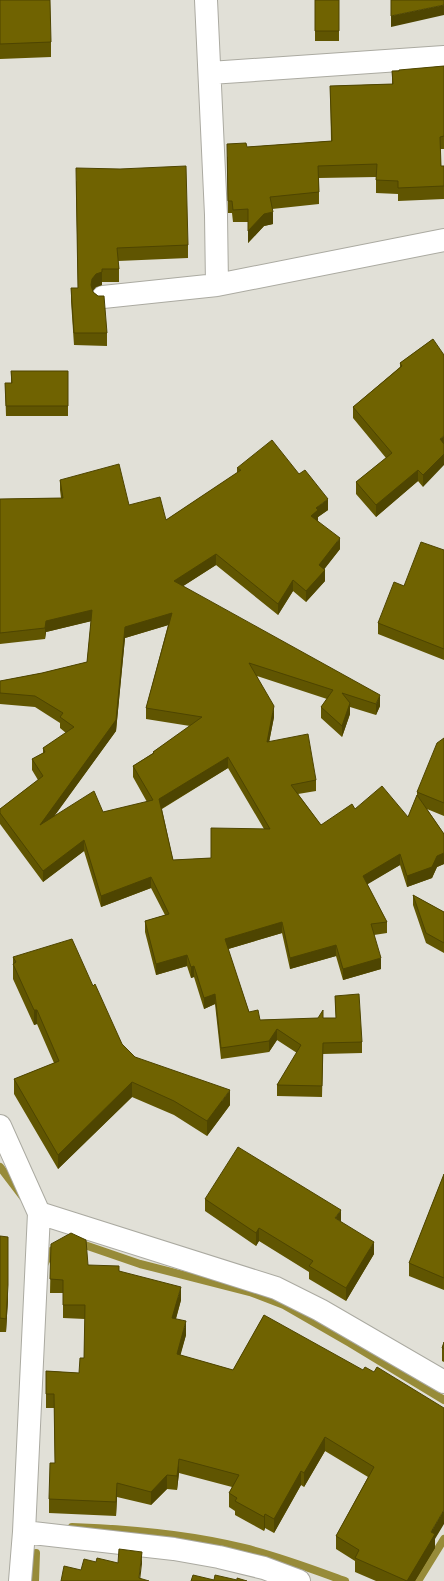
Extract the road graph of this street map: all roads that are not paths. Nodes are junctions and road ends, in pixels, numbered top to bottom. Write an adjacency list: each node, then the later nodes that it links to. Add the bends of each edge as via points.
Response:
1 (206, 0): 3 (street)
2 (444, 58): 3 (street)
3 (210, 73): 5 (street)
4 (444, 240): 5 (street)
5 (217, 285): 6 (street)
6 (102, 297)
7 (0, 1126): 8 (street)
8 (39, 1213): 9 (street, via 276,1288 320,1310); 10 (street)
9 (444, 1382)
10 (24, 1532): 11 (street); 12 (street, via 174,1549 219,1557 264,1568)
11 (20, 1581)
12 (299, 1581)

